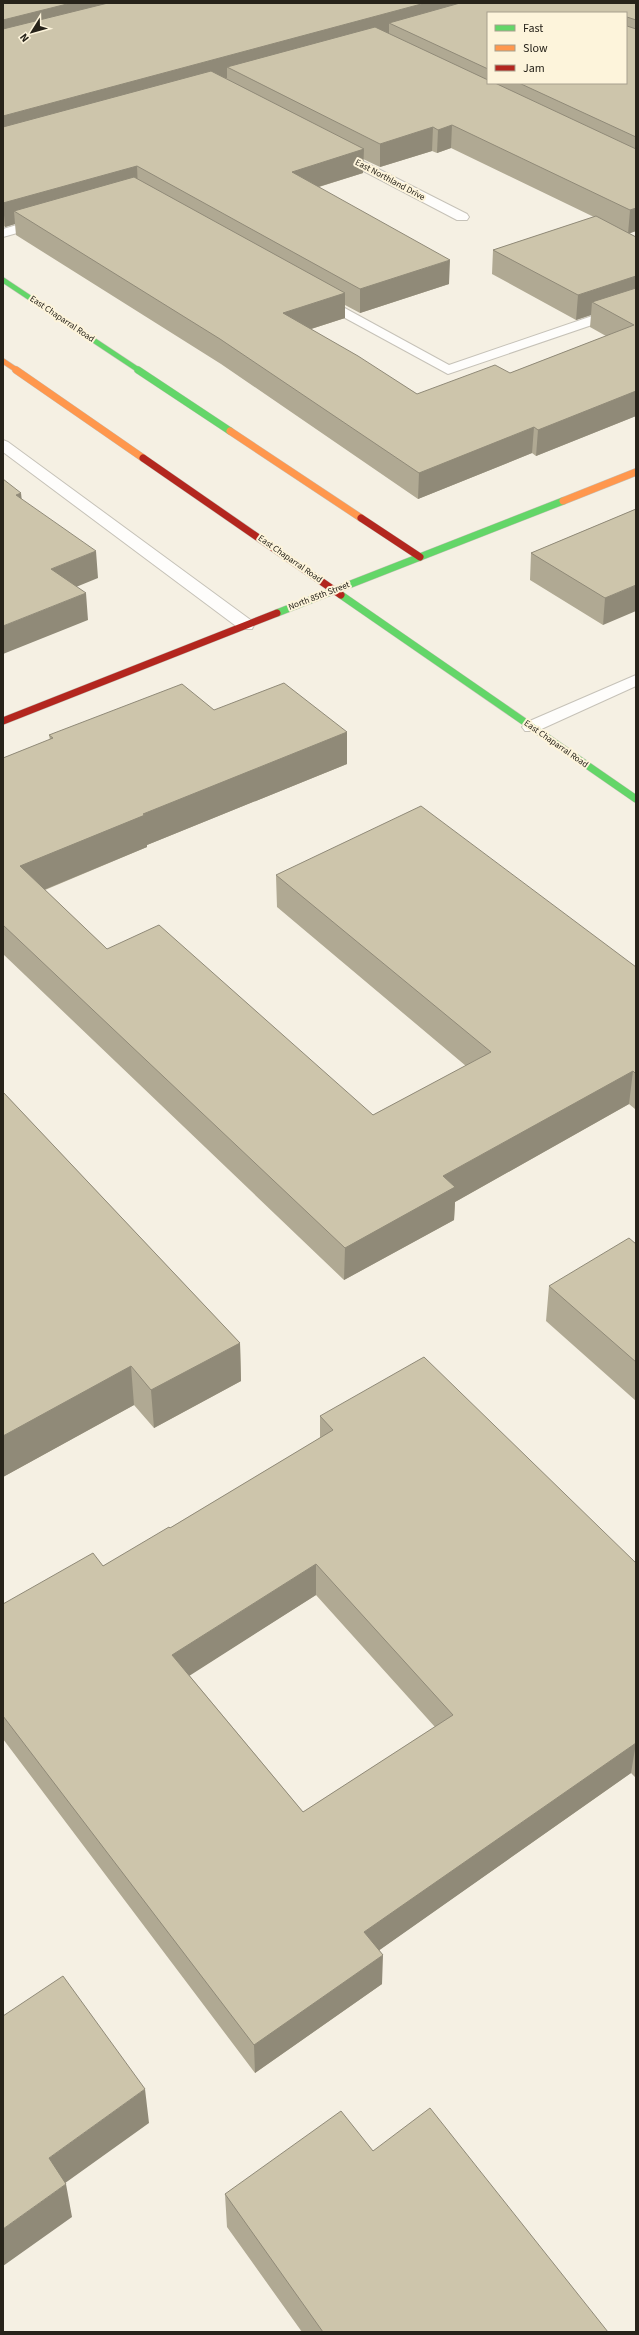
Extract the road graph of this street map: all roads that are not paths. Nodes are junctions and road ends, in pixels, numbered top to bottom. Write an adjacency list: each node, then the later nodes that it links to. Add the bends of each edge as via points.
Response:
1 (327, 147): 2 (street, East Northland Drive)
2 (462, 217)
3 (55, 218): 4 (street)
4 (3, 233)
5 (3, 280): 11 (street, East Chaparral Road)
6 (310, 292): 7 (street, via 448,370)
7 (636, 305)
8 (3, 361): 12 (street, East Chaparral Road)
9 (3, 445): 13 (street)
10 (636, 472): 11 (street, North 85th Street)
11 (420, 557): 12 (street, North 85th Street)
12 (335, 590): 13 (street, North 85th Street); 16 (street, East Chaparral Road)
13 (246, 625): 15 (street, North 85th Street)
14 (636, 680): 16 (street)
15 (3, 721)
16 (532, 727): 17 (street, East Chaparral Road)
17 (636, 799)

